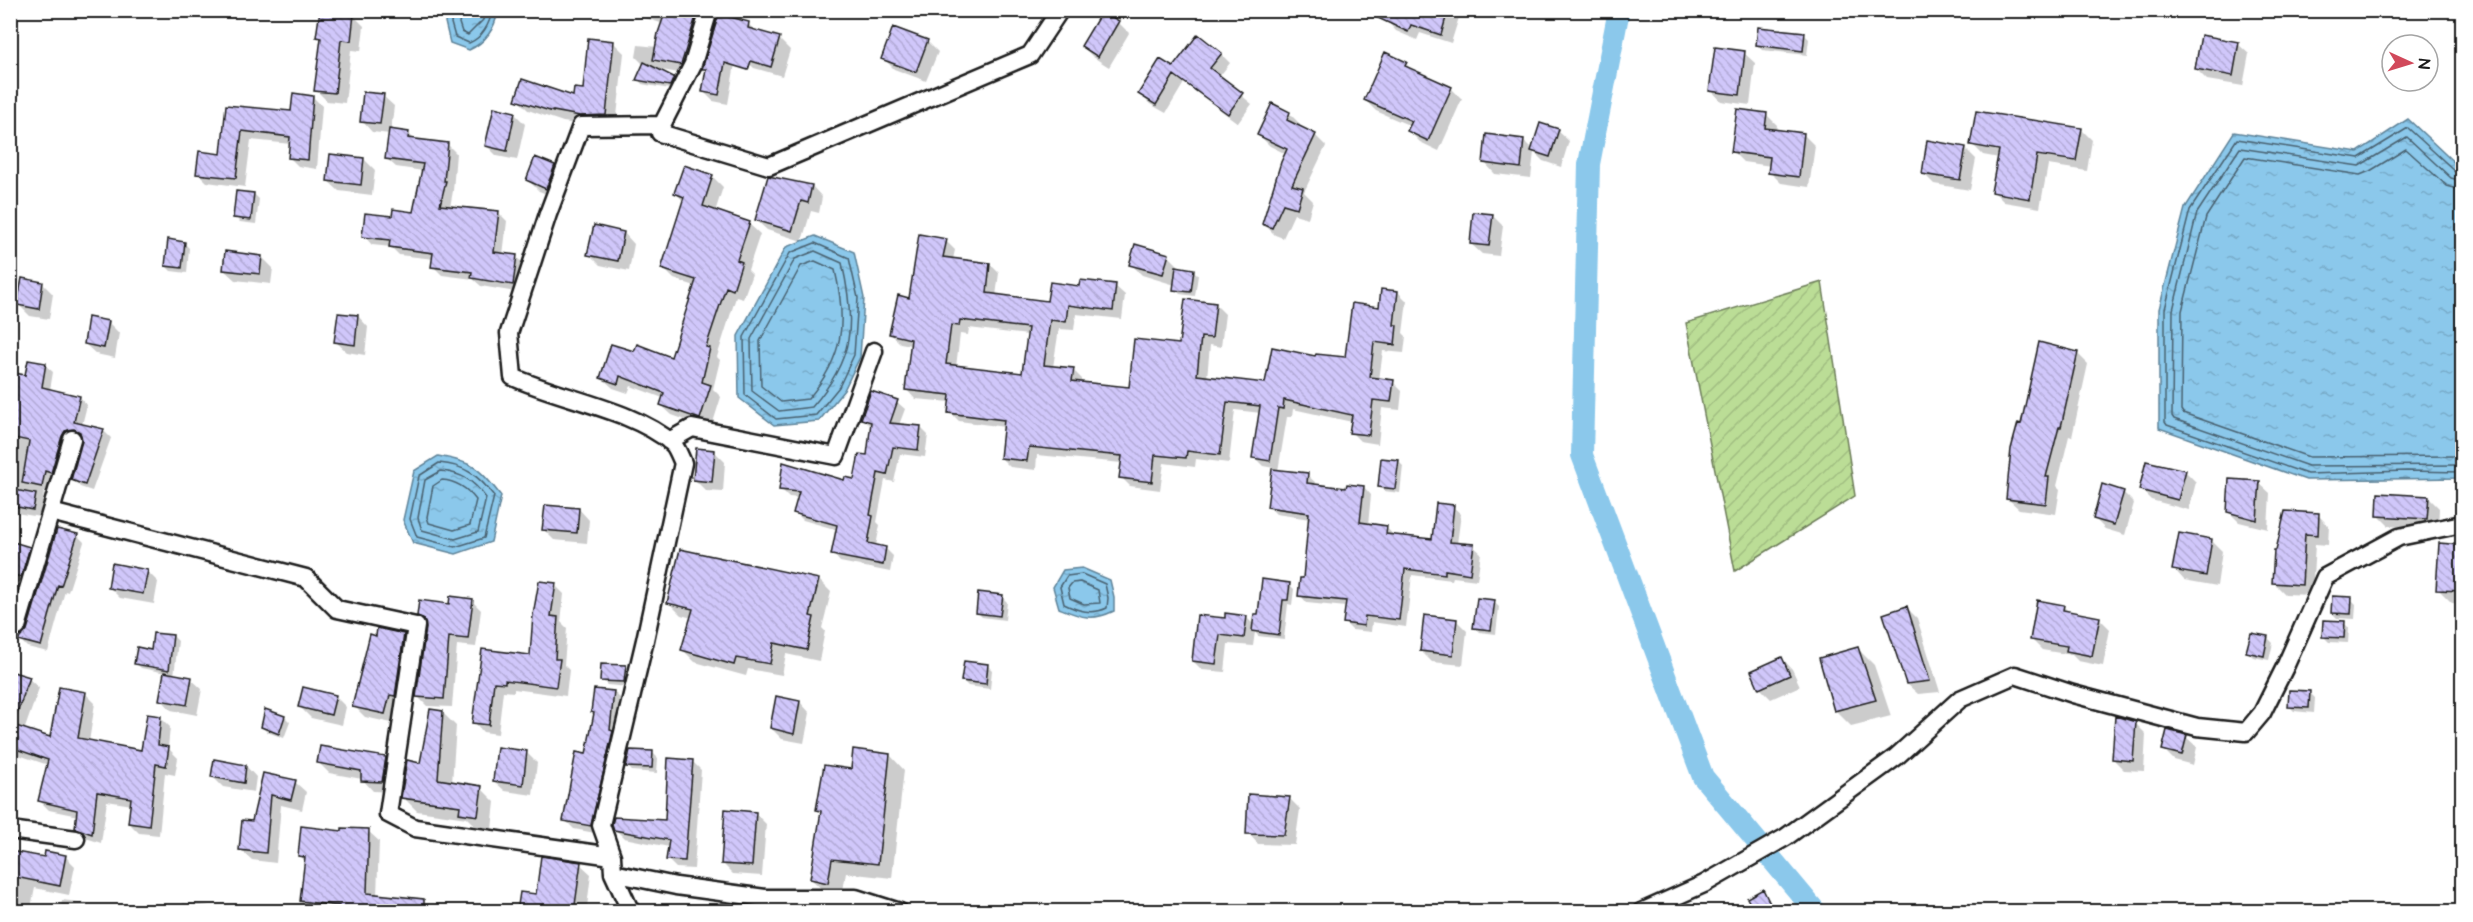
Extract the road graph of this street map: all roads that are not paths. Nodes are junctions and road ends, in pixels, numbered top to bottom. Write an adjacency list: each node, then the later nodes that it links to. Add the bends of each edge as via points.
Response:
1 (709, 10): 6 (street, via 693,64 662,125 581,126 509,333 513,377 640,422)
2 (1060, 10): 3 (street, via 1030,55 769,166)
3 (660, 133)
4 (874, 351): 6 (street, via 836,456 692,428)
5 (72, 439): 7 (street)
6 (669, 441): 12 (street, via 683,463 601,825)
7 (51, 512): 9 (street, via 17,627); 12 (street, via 306,578 337,609 416,626 388,814 415,828)
8 (2463, 524): 16 (street, via 2399,537 2325,577 2266,704 2246,732 2197,727 2015,675 1960,699 1896,758 1786,837 1704,884)
9 (10, 627)
10 (10, 831): 11 (street)
11 (76, 838)
12 (612, 855): 13 (street)
13 (613, 873): 14 (street, via 765,898 856,898); 15 (street)
14 (890, 910)
15 (631, 912)
16 (1641, 912)

